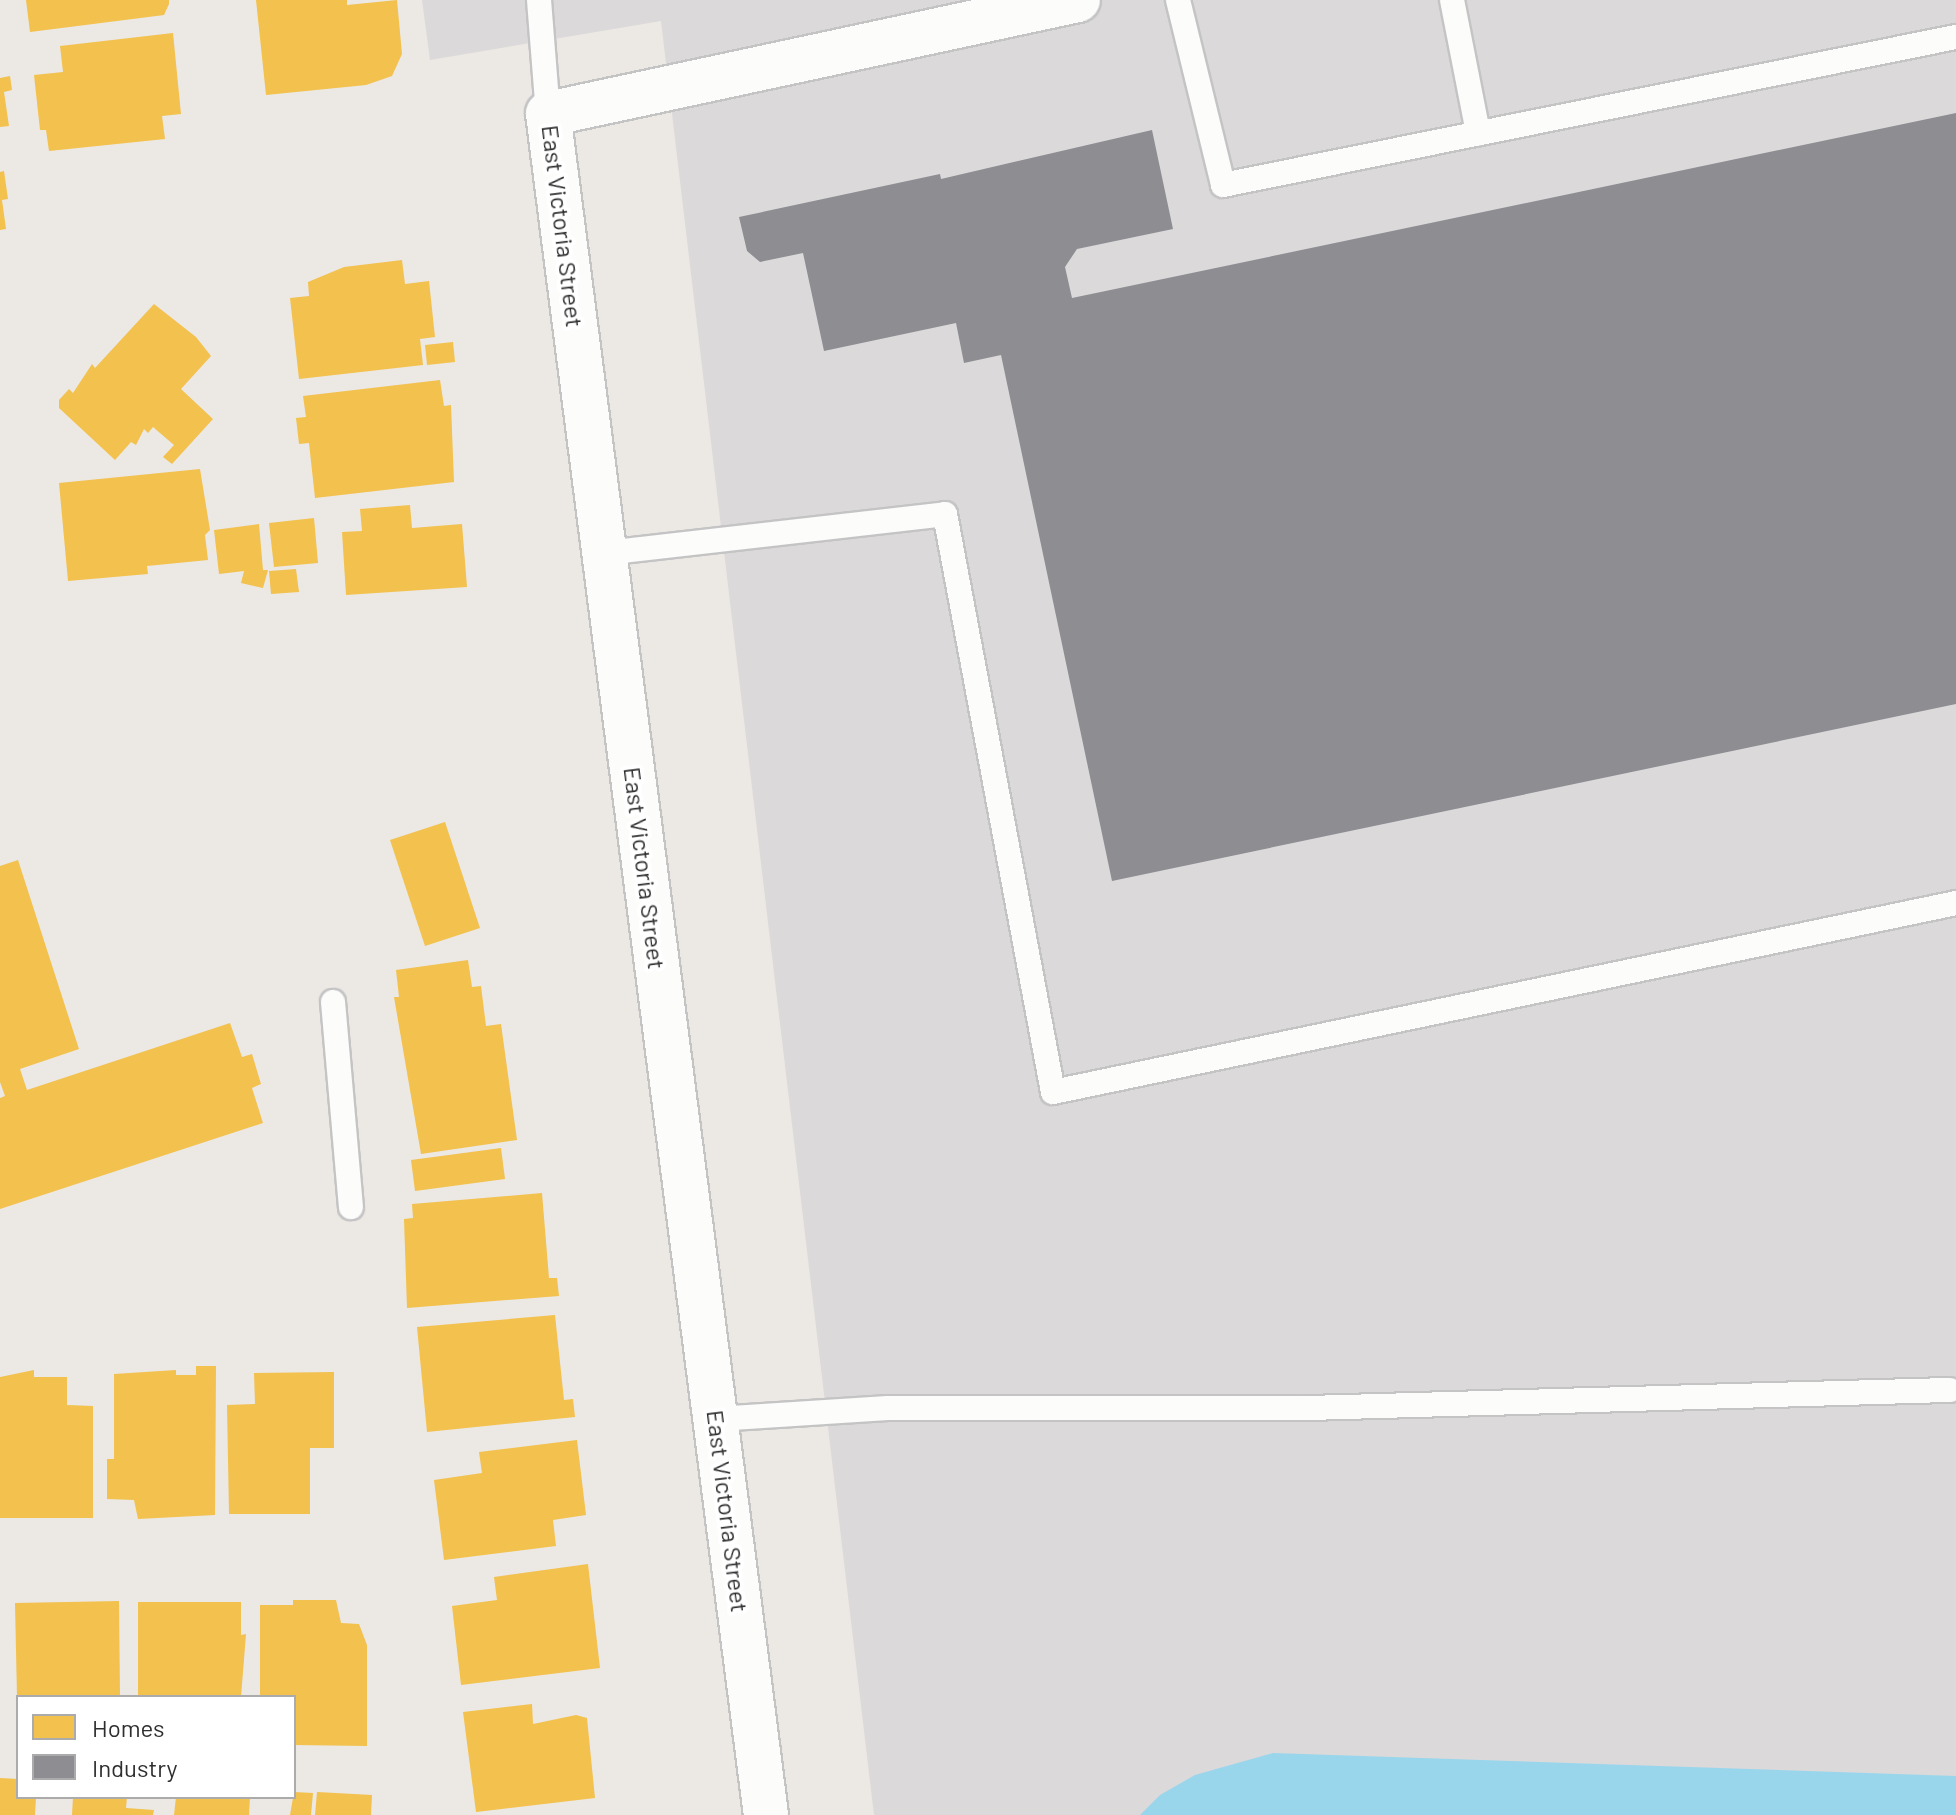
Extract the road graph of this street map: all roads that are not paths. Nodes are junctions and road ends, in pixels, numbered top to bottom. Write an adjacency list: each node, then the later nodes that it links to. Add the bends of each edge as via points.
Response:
1 (539, 0): 6 (lane)
2 (1078, 0): 6 (street, East Victoria Street)
3 (1178, 0): 7 (lane, via 1223,185)
4 (1452, 0): 7 (lane)
5 (1956, 37): 7 (lane)
6 (548, 114): 8 (street, East Victoria Street)
7 (1478, 133)
8 (605, 553): 9 (lane, via 945,514 1053,1092); 13 (street, East Victoria Street)
9 (1956, 903)
10 (333, 1002): 11 (lane)
11 (351, 1207)
12 (1950, 1390): 13 (lane, via 1308,1408 888,1408)
13 (716, 1419): 14 (street, East Victoria Street)
14 (766, 1815)

